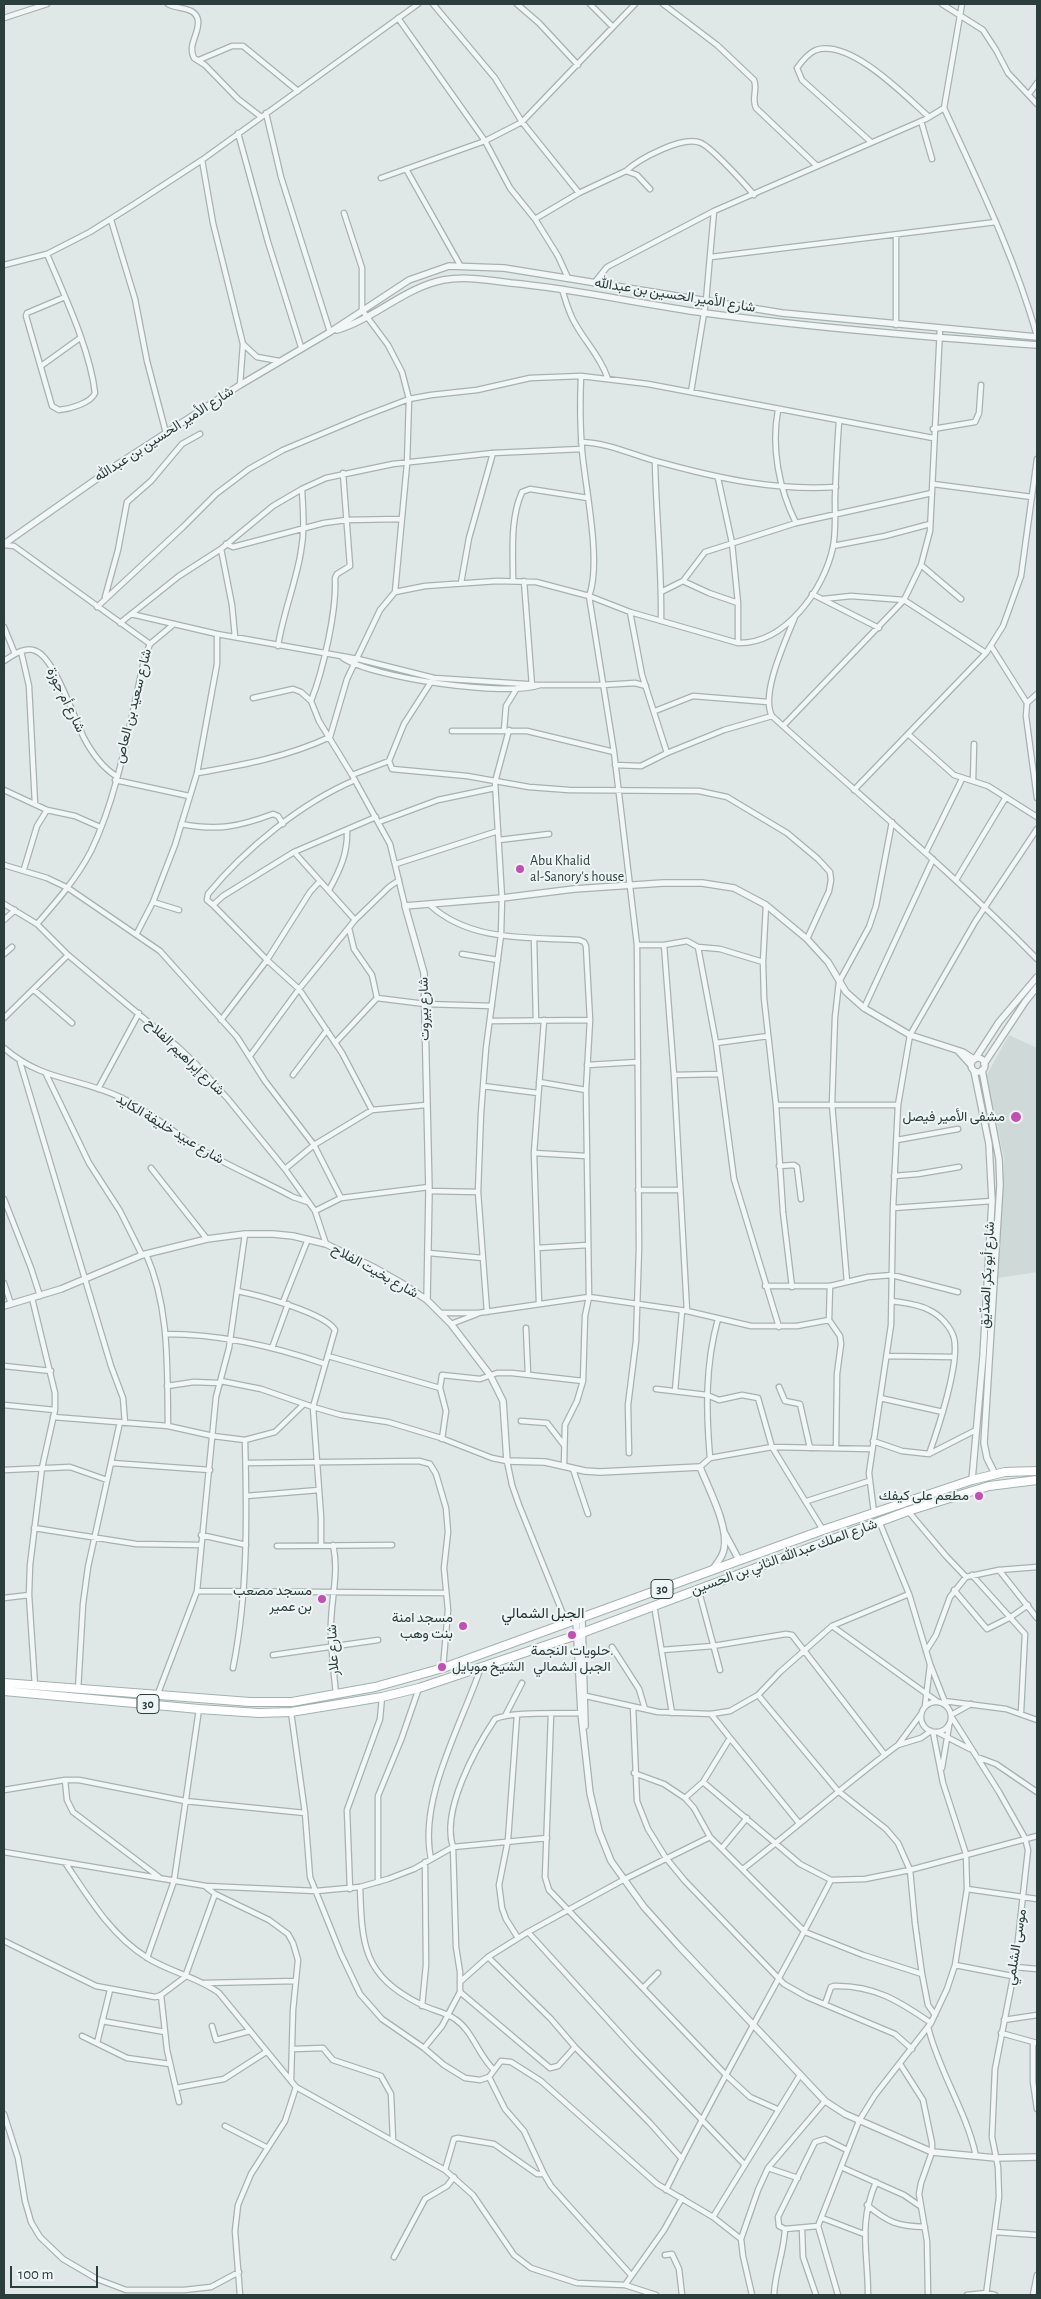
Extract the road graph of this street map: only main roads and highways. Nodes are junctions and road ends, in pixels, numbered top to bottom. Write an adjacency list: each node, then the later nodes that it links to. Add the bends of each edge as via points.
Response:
1 (1037, 1471): 2 (main road, شارع الملك عبدالله الثاني بن الحسين / 30)
2 (1006, 1472): 4 (main road); 8 (main road, شارع الملك عبدالله الثاني بن الحسين / 30, via 972,1480 823,1530 402,1681 285,1702 230,1702 156,1696)
3 (1037, 1480): 4 (main road, شارع الملك عبدالله الثاني بن الحسين / 30)
4 (1007, 1483): 8 (main road, شارع الملك عبدالله الثاني بن الحسين / 30, via 879,1521 580,1633 419,1688 292,1712 199,1709)
5 (4, 1684): 7 (main road, شارع الملك عبدالله الثاني بن الحسين / 30, via 78,1690)
6 (4, 1691): 7 (main road, شارع الملك عبدالله الثاني بن الحسين / 30)
7 (116, 1697): 8 (main road, شارع الملك عبدالله الثاني بن الحسين / 30)
8 (139, 1699)

